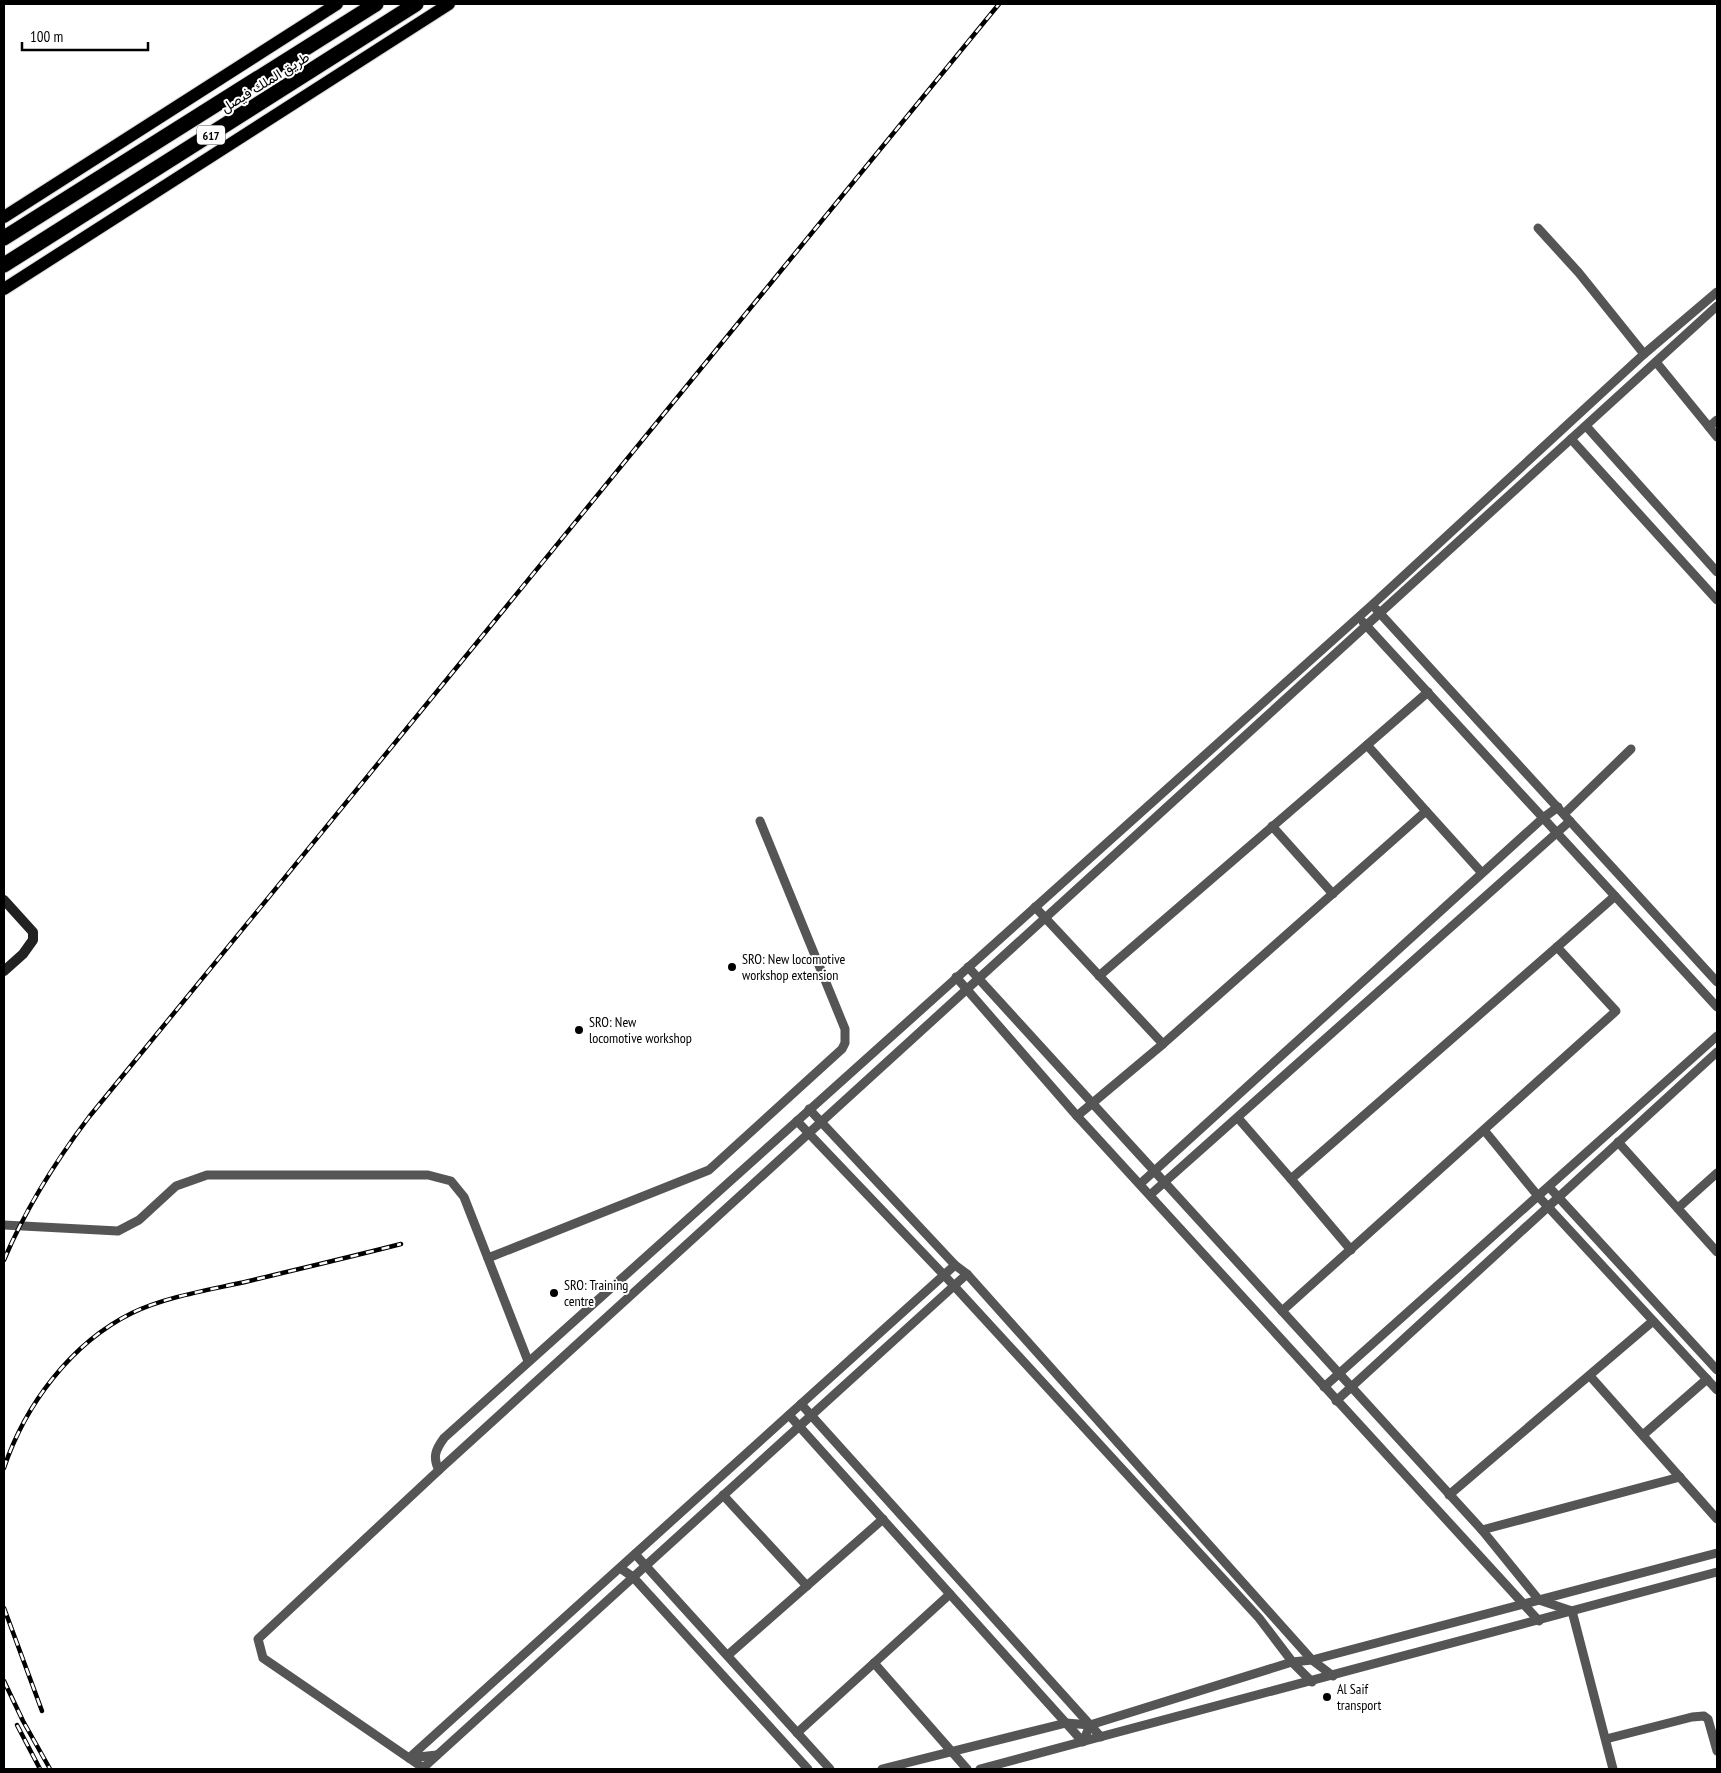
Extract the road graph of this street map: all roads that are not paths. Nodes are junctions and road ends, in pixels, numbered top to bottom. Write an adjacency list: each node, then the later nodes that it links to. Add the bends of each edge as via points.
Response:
1 (337, 4): 9 (main road)
2 (368, 4): 8 (main road)
3 (376, 4): 8 (highway, طريق الملك فيصل / 617)
4 (416, 4): 7 (highway, طريق الملك فيصل / 617)
5 (424, 4): 7 (main road)
6 (449, 4): 13 (main road)
7 (380, 28): 12 (highway, طريق الملك فيصل / 617)
8 (323, 38): 11 (highway, طريق الملك فيصل / 617)
9 (4, 217)
10 (1538, 228): 16 (street, via 1579,272)
11 (4, 238)
12 (4, 265)
13 (4, 289)
14 (1717, 292): 16 (street)
15 (1717, 306): 17 (street)
16 (1644, 354): 25 (street)
17 (1656, 362): 19 (street); 20 (street)
18 (1717, 420): 20 (street)
19 (1586, 426): 22 (street); 23 (street)
20 (1708, 427): 21 (street)
21 (1717, 437)
22 (1571, 439): 24 (street); 26 (street)
23 (1717, 572)
24 (1717, 600)
25 (1372, 604): 26 (street); 27 (street)
26 (1380, 614): 28 (street); 33 (street)
27 (1358, 617): 28 (street); 42 (street)
28 (1367, 626): 29 (street); 43 (street)
29 (1428, 692): 30 (street); 34 (street)
30 (1367, 745): 32 (street); 36 (street)
31 (1631, 749): 33 (street)
32 (1426, 811): 38 (street); 39 (street)
33 (1564, 814): 34 (street); 37 (street); 50 (street)
34 (1543, 818): 37 (street); 38 (street)
35 (760, 821): 79 (street, via 845,1030 842,1049 709,1170)
36 (1272, 826): 39 (street); 47 (street)
37 (1556, 832): 40 (street); 59 (street)
38 (1482, 873): 65 (street)
39 (1333, 894): 54 (street)
40 (1615, 896): 44 (street); 52 (street)
41 (4, 900): 46 (street, via 33,932 33,940)
42 (1035, 907): 43 (street); 45 (street)
43 (1046, 919): 47 (street); 49 (street)
44 (1557, 947): 62 (street, via 1616,1011); 67 (street)
45 (968, 966): 48 (street); 49 (street)
46 (4, 971)
47 (1099, 976): 54 (street)
48 (956, 977): 51 (street); 57 (street)
49 (980, 979): 51 (street); 56 (street)
50 (1717, 982)
51 (968, 990): 58 (street); 61 (street)
52 (1717, 1007)
53 (1717, 1036): 70 (street)
54 (1163, 1044): 56 (street)
55 (1717, 1052): 64 (street)
56 (1094, 1104): 58 (street); 65 (street)
57 (809, 1109): 60 (street); 61 (street)
58 (1078, 1116): 69 (street)
59 (1238, 1118): 67 (street); 68 (street)
60 (797, 1121): 63 (street); 86 (street)
61 (822, 1124): 63 (street); 80 (street)
62 (1484, 1130): 72 (street); 77 (street)
63 (809, 1135): 82 (street); 100 (street)
64 (1618, 1142): 73 (street); 75 (street)
65 (1154, 1171): 68 (street); 69 (street)
66 (1717, 1173): 75 (street)
67 (1291, 1179): 77 (street)
68 (1165, 1183): 71 (street); 84 (street)
69 (1140, 1184): 71 (street)
70 (1549, 1187): 72 (street); 73 (street)
71 (1150, 1195): 92 (street)
72 (1538, 1196): 74 (street); 88 (street)
73 (1559, 1196): 74 (street); 87 (street)
74 (1548, 1206): 85 (street); 91 (street)
75 (1678, 1208): 78 (street)
76 (4, 1225): 79 (street, via 118,1231 139,1220 176,1186 207,1175 428,1175 444,1178 461,1191)
77 (1351, 1250): 84 (street)
78 (1717, 1252)
79 (488, 1258): 86 (street)
80 (955, 1265): 81 (street); 82 (street)
81 (967, 1274): 83 (street); 122 (street)
82 (944, 1275): 83 (street); 95 (street)
83 (954, 1287): 97 (street); 123 (street, via 1259,1618)
84 (1282, 1312): 88 (street)
85 (1653, 1321): 89 (street); 90 (street)
86 (528, 1361): 100 (street, via 444,1438 435,1451)
87 (1717, 1370)
88 (1339, 1374): 91 (street); 92 (street)
89 (1590, 1376): 99 (street); 103 (street)
90 (1707, 1379): 93 (street); 99 (street)
91 (1350, 1386): 94 (street); 103 (street)
92 (1324, 1387): 94 (street)
93 (1717, 1390)
94 (1336, 1401): 116 (street)
95 (801, 1404): 96 (street); 97 (street)
96 (789, 1415): 98 (street); 108 (street)
97 (810, 1416): 98 (street); 128 (street)
98 (799, 1427): 102 (street); 104 (street)
99 (1643, 1435): 101 (street)
100 (439, 1470): 136 (street, via 258,1639 263,1658)
101 (1680, 1477): 105 (street); 106 (street)
102 (723, 1495): 109 (street); 113 (street)
103 (1449, 1495): 106 (street)
104 (883, 1519): 113 (street); 114 (street)
105 (1717, 1519)
106 (1482, 1530): 115 (street)
107 (1717, 1553): 115 (street)
108 (635, 1554): 109 (street); 110 (street)
109 (647, 1564): 112 (street); 119 (street)
110 (620, 1568): 112 (street); 136 (street)
111 (1717, 1572): 117 (street)
112 (633, 1577): 120 (street); 135 (street)
113 (807, 1586): 121 (street)
114 (950, 1594): 124 (street); 127 (street)
115 (1539, 1600): 116 (street); 117 (street)
116 (1523, 1604): 118 (street); 122 (street)
117 (1572, 1611): 118 (street); 131 (street)
118 (1539, 1620): 125 (street)
119 (711, 1636): 120 (street); 121 (street)
120 (698, 1649): 138 (street)
121 (728, 1656): 129 (street)
122 (1312, 1660): 123 (street); 125 (street)
123 (1292, 1662): 126 (street); 128 (street)
124 (874, 1663): 129 (street); 134 (street)
125 (1332, 1676): 126 (street)
126 (1312, 1682): 130 (street)
127 (1066, 1722): 128 (street); 132 (street); 134 (street)
128 (1090, 1725): 130 (street); 132 (street)
129 (797, 1733): 139 (street)
130 (1101, 1737): 132 (street)
131 (1606, 1739): 133 (street, via 1704,1716 1708,1719); 143 (street)
132 (1083, 1742): 142 (street)
133 (1717, 1751)
134 (952, 1752): 140 (street); 141 (street)
135 (437, 1755): 136 (street); 137 (street)
136 (409, 1758): 137 (street)
137 (424, 1768)
138 (808, 1769)
139 (830, 1769)
140 (882, 1769)
141 (967, 1769)
142 (980, 1769)
143 (1613, 1769)

